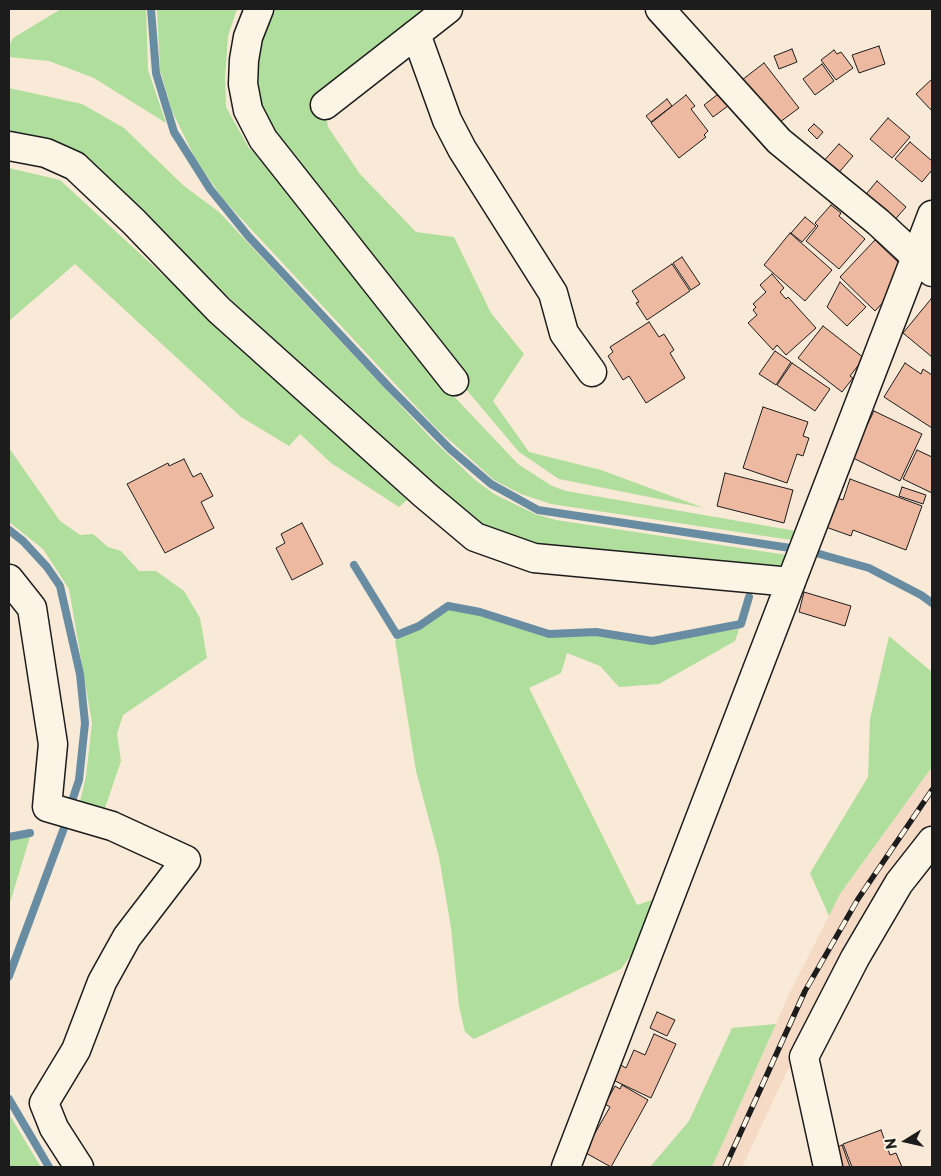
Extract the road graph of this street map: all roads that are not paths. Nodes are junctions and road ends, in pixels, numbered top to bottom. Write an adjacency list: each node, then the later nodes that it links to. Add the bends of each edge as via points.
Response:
1 (259, 9): 10 (street, via 248,38 243,84 248,110 255,125)
2 (448, 9): 4 (street)
3 (660, 9): 8 (street, via 779,141 878,222)
4 (416, 34): 5 (street); 9 (street, via 447,120 462,150 553,293 564,333)
5 (325, 106)
6 (9, 146): 11 (street, via 46,153 75,166 219,310 417,489 475,537 534,558)
7 (932, 215): 8 (street)
8 (924, 266): 11 (street)
9 (592, 372)
10 (454, 381)
11 (794, 575): 15 (street)
12 (9, 578): 14 (street, via 32,608 53,744 47,807 112,826 186,860 127,937 102,982 76,1050 44,1103 54,1128)
13 (932, 841): 16 (street, via 900,883 855,958 804,1057)
14 (79, 1167)
15 (566, 1167)
16 (828, 1167)

